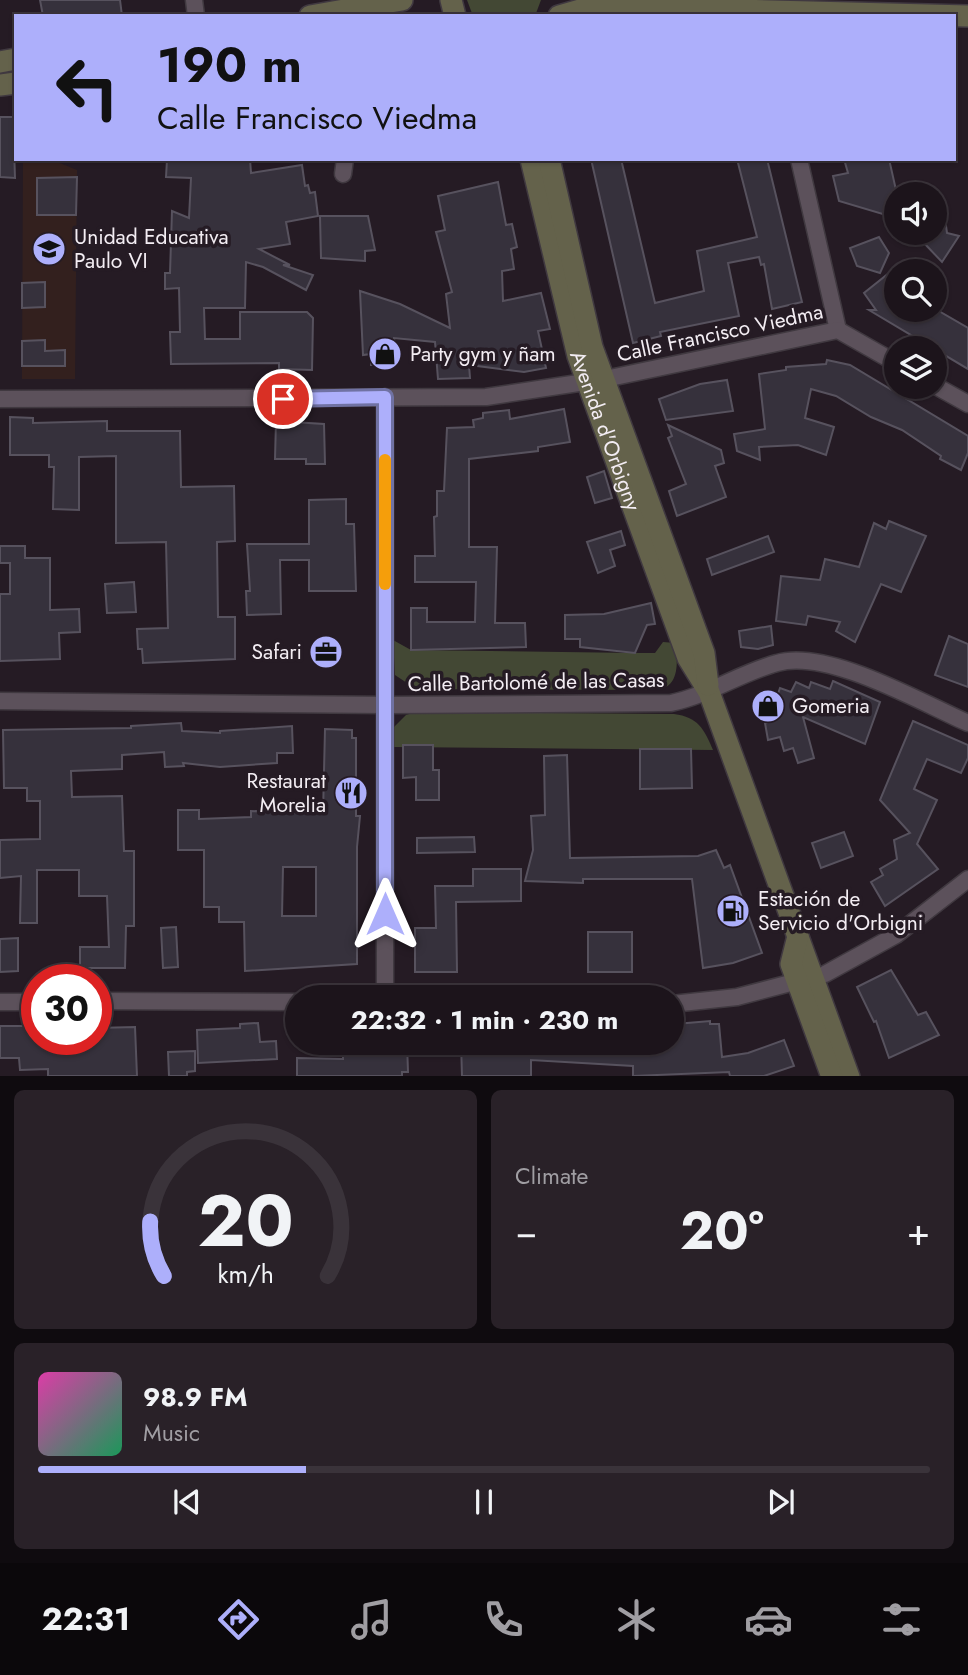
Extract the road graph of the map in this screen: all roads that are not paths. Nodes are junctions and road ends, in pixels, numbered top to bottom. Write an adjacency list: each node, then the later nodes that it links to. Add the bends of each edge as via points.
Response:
1 (402, 0): 3 (main road)
2 (765, 9): 4 (main road, via 620,7); 5 (main road)
3 (322, 14)
4 (565, 14)
5 (910, 14)
6 (531, 161): 11 (main road, Avenida d'Orbigny, via 572,335)
7 (548, 161): 11 (main road, Avenida d'Orbigny)
8 (799, 161): 9 (street)
9 (838, 331): 10 (street, Calle Francisco Viedma); 11 (street, Calle Francisco Viedma)
10 (884, 356)
11 (596, 380): 13 (street, Calle Francisco Viedma, via 486,397); 16 (main road, Avenida d'Orbigny, via 704,653)
12 (947, 392): 15 (street)
13 (385, 397): 14 (street, Calle Francisco Viedma); 18 (street)
14 (0, 399)
15 (968, 404)
16 (709, 692): 18 (street, Calle Bartolomé de las Casas, via 671,703); 19 (street, Calle Bartolomé de las Casas, via 774,663 805,659 841,668); 21 (main road, Avenida d'Orbigny)
17 (0, 701): 18 (street, Calle Bartolomé de las Casas)
18 (385, 705): 24 (street)
19 (968, 723)
20 (968, 879): 22 (street, via 896,935)
21 (798, 936): 22 (main road, Avenida d'Orbigny, via 822,962); 23 (main road, Avenida d'Orbigny, via 791,964); 31 (main road)
22 (825, 974): 32 (main road, Avenida d'Orbigny)
23 (798, 981): 29 (street, via 737,997); 30 (main road, Avenida d'Orbigny)
24 (385, 985)
25 (0, 1002): 26 (street)
26 (21, 1002)
27 (112, 1002): 28 (street)
28 (285, 1002)
29 (684, 1003)
30 (832, 1076)
31 (849, 1076)
32 (863, 1076)

